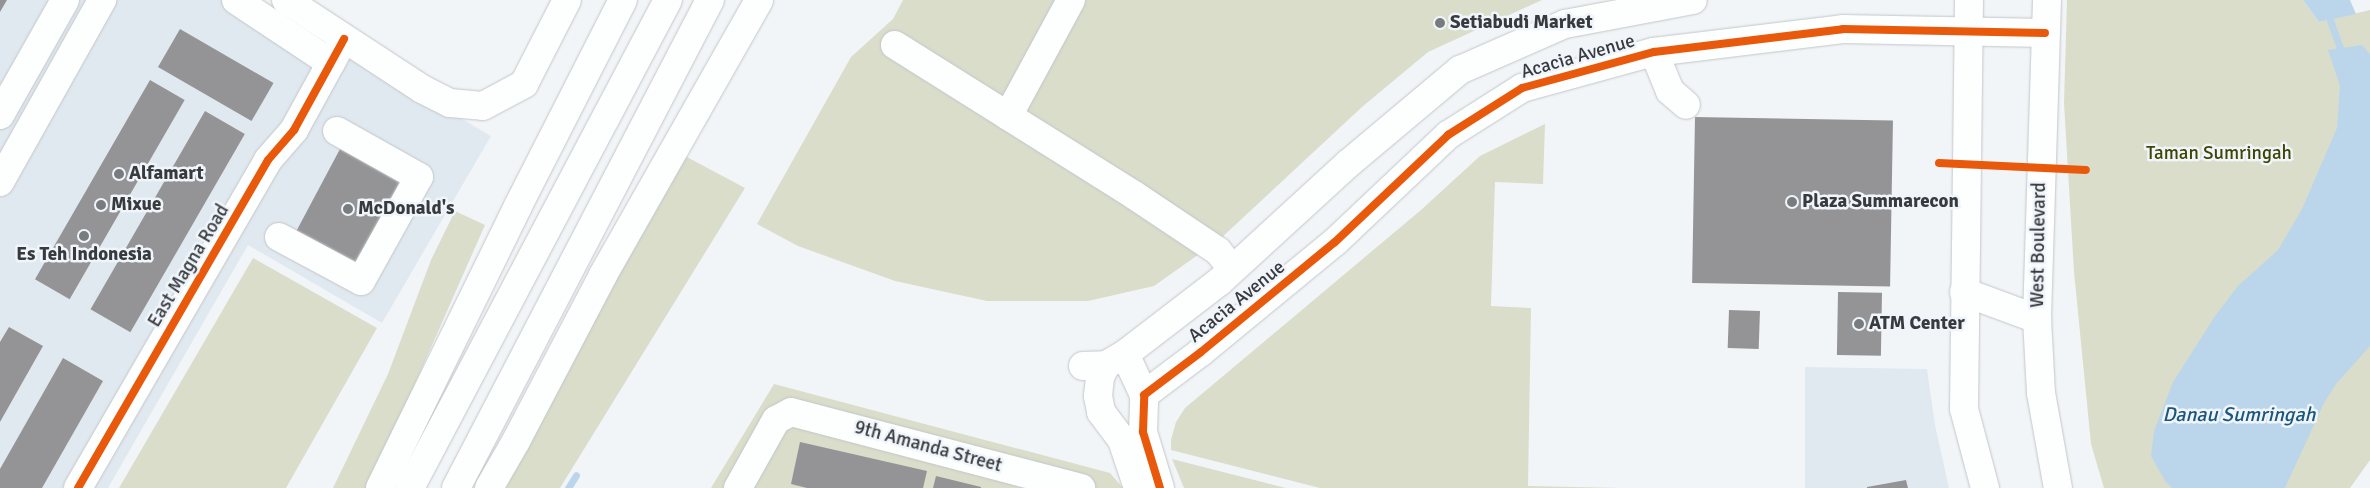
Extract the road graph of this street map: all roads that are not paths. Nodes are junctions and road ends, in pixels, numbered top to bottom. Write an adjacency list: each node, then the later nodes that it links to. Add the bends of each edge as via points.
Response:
1 (65, 0): 21 (main road)
2 (102, 0): 24 (main road)
3 (236, 0): 19 (main road)
4 (286, 0): 16 (main road)
5 (567, 0): 16 (main road, via 524,84 483,106 450,103)
6 (623, 0): 33 (main road)
7 (668, 0): 34 (main road)
8 (710, 0): 35 (main road)
9 (759, 0): 36 (main road, via 603,275)
10 (1071, 0): 22 (main road)
11 (1693, 0): 26 (main road, Acacia Avenue, via 1565,24 1460,70 1349,162)
12 (1969, 0): 14 (main road)
13 (2047, 0): 15 (main road, West Boulevard)
14 (1968, 31): 15 (main road, Acacia Avenue); 18 (main road, Acacia Avenue, via 1844,29); 27 (main road)
15 (2045, 33): 28 (main road, West Boulevard)
16 (344, 39): 19 (main road, East Magna Road)
17 (894, 45): 22 (main road)
18 (1654, 52): 20 (main road, via 1670,92); 30 (main road, Acacia Avenue, via 1522,88 1448,135 1335,242)
19 (331, 63): 32 (main road, East Magna Road, via 294,130 268,160)
20 (1686, 105)
21 (0, 115)
22 (1008, 116): 26 (main road, via 1218,251)
23 (337, 132): 25 (main road, via 419,177 361,281)
24 (0, 182)
25 (279, 237)
26 (1232, 269): 29 (main road, Acacia Avenue, via 1220,282)
27 (1964, 292): 28 (main road); 41 (main road, via 1964,409)
28 (2038, 319): 42 (main road, West Boulevard, via 2041,392)
29 (1105, 362): 30 (main road); 31 (main road, via 1098,396 1089,408)
30 (1144, 395): 31 (main road)
31 (1132, 436): 39 (main road); 40 (main road)
32 (78, 488)
33 (380, 488)
34 (410, 488)
35 (456, 488)
36 (489, 488)
37 (738, 488): 38 (main road, 9th Amanda Street, via 776,420 791,412)
38 (1081, 488)
39 (1138, 488)
40 (1160, 488)
41 (1985, 488)
42 (2058, 488)

